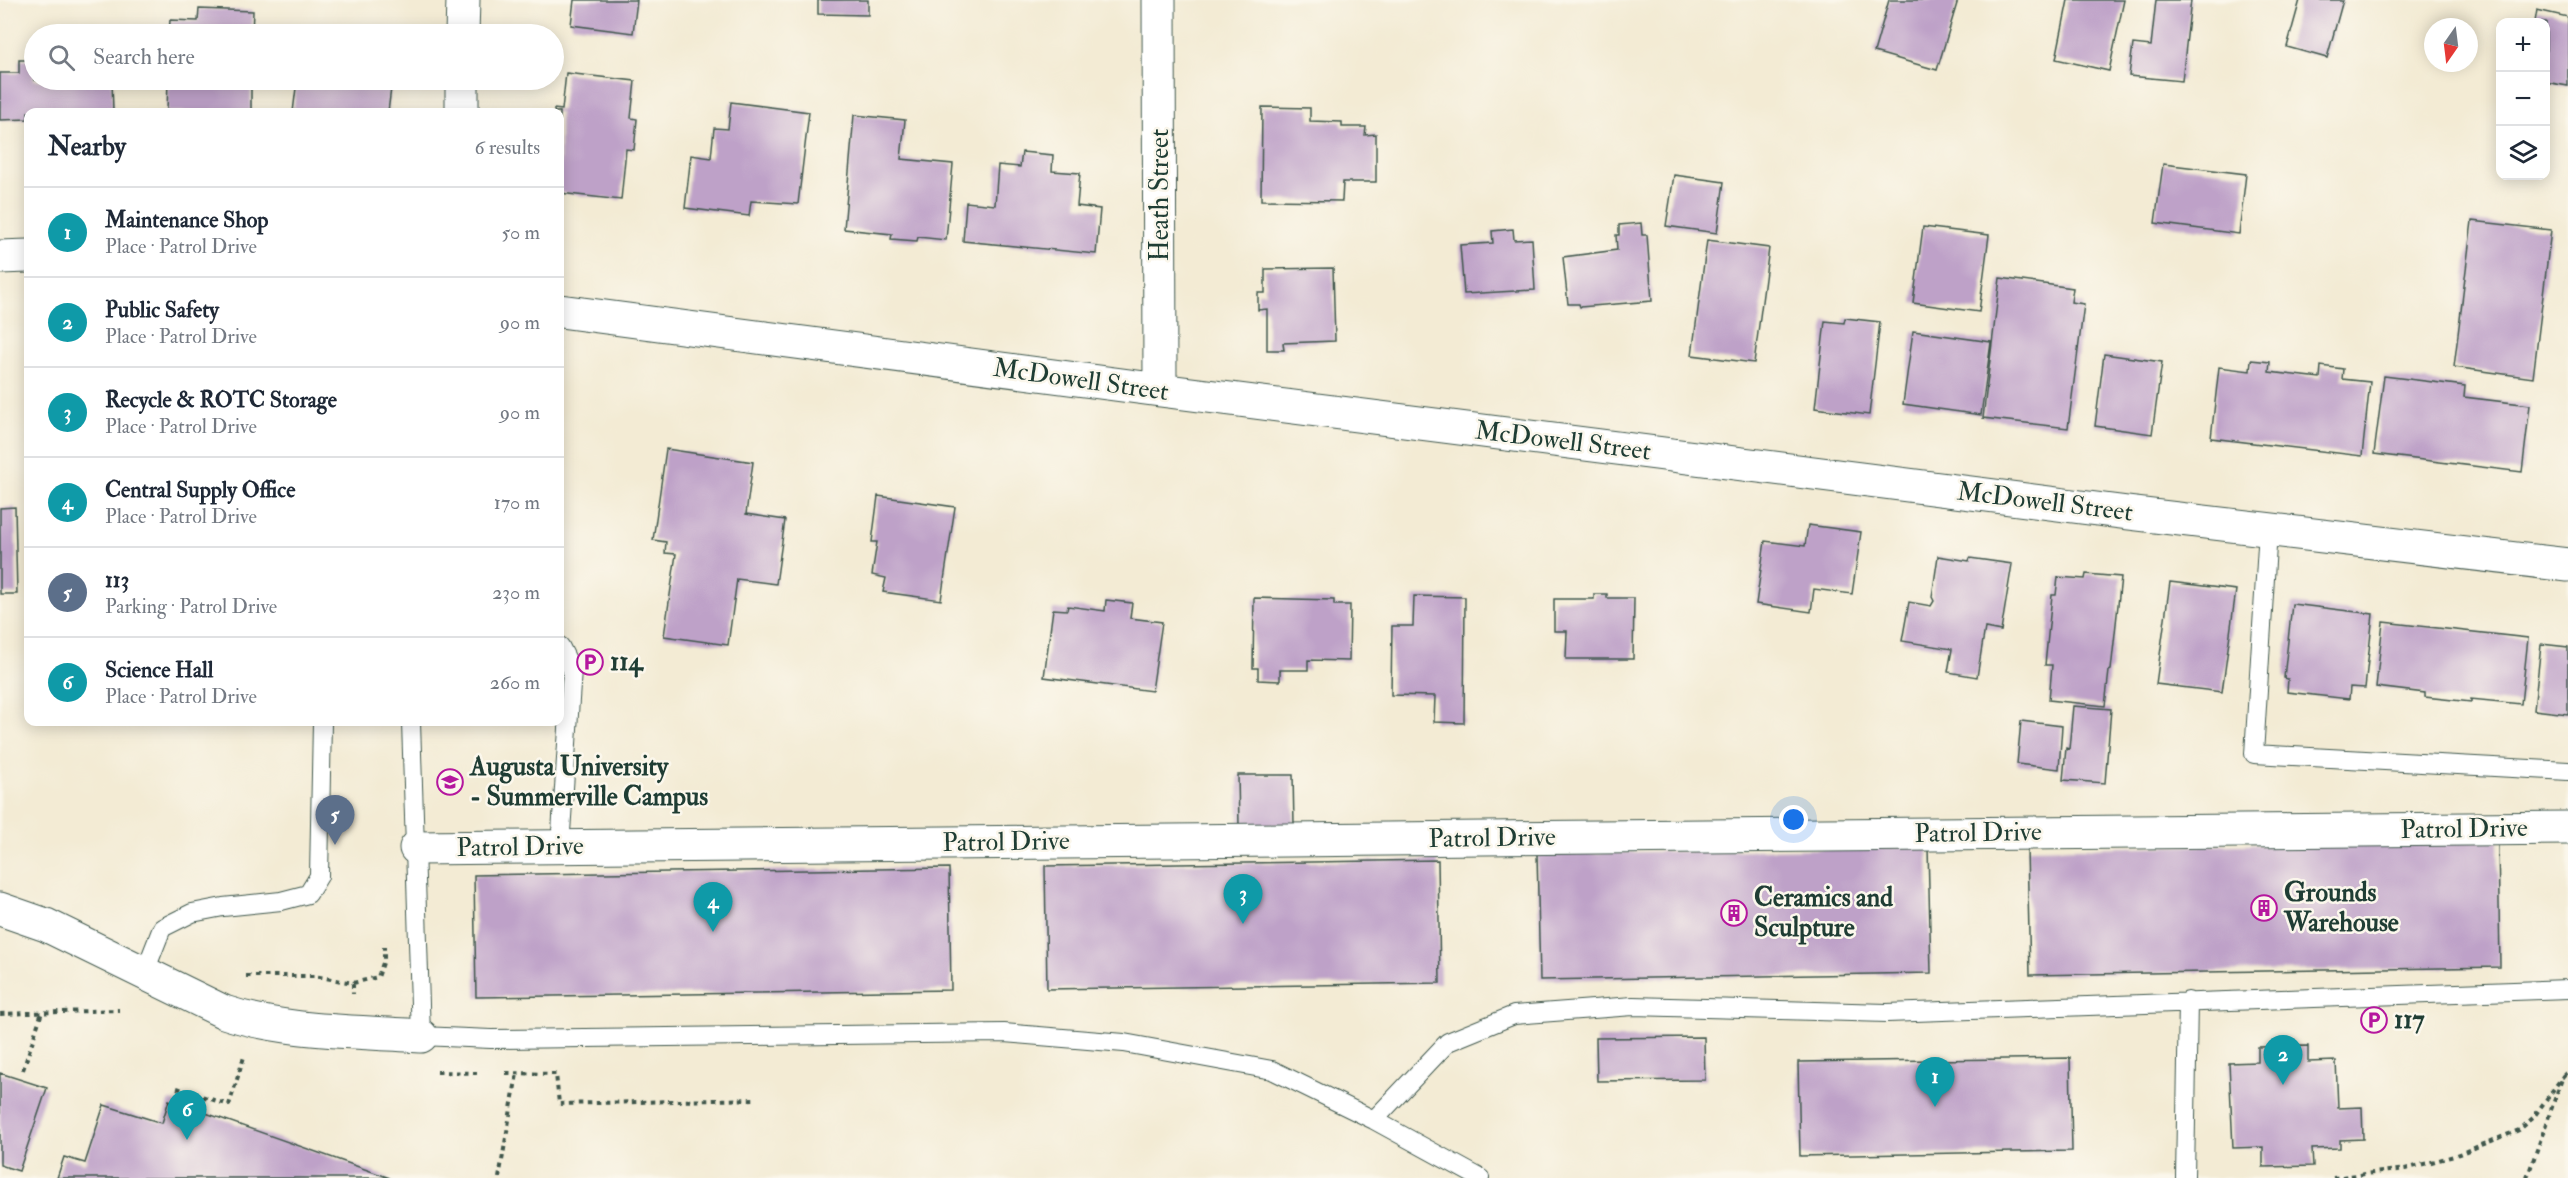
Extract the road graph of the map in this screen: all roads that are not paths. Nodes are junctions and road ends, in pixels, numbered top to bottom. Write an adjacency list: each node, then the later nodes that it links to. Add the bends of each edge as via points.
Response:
1 (463, 0): 3 (street)
2 (1159, 0): 9 (street, Heath Street)
3 (462, 24)
4 (462, 90): 5 (street)
5 (462, 108)
6 (24, 256): 7 (street)
7 (0, 257)
8 (564, 312): 9 (street, McDowell Street)
9 (1161, 390): 10 (street, McDowell Street)
10 (2268, 530): 11 (street, McDowell Street); 15 (lane, via 2254,754)
11 (2568, 565)
12 (564, 654): 17 (lane, via 572,670)
13 (322, 726): 20 (lane, via 319,876 308,894 192,913 162,928)
14 (411, 726): 18 (lane)
15 (2568, 771)
16 (2568, 828): 17 (street, Patrol Drive)
17 (560, 847): 18 (street, Patrol Drive)
18 (417, 848): 23 (lane)
19 (0, 909): 20 (street, via 46,925)
20 (144, 974): 23 (street, via 224,1012 250,1020)
21 (2568, 989): 22 (lane)
22 (2188, 1001): 24 (lane, via 1887,1013 1633,1006 1514,1015 1448,1042); 26 (lane)
23 (421, 1036): 24 (lane, via 491,1039 1004,1033 1124,1043 1272,1070)
24 (1374, 1120): 25 (lane)
25 (1480, 1178)
26 (2186, 1178)

